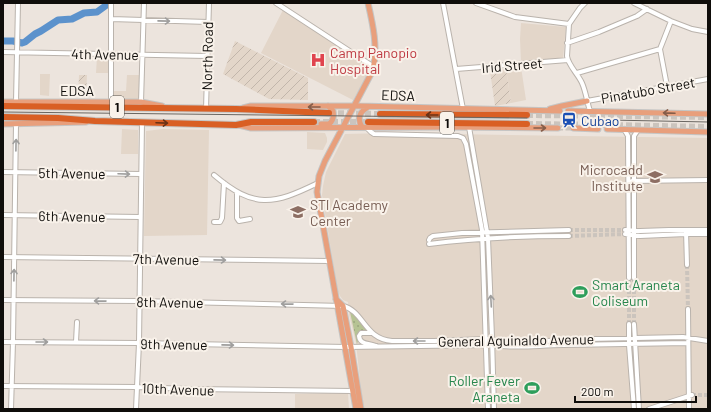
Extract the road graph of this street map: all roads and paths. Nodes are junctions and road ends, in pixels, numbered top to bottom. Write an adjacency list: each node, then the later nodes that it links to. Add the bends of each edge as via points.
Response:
1 (18, 3): 23 (street)
2 (112, 3): 14 (street)
3 (144, 3): 15 (street)
4 (209, 3): 17 (street, North Road)
5 (276, 3): 12 (street)
6 (286, 3): 12 (street)
7 (368, 3): 28 (main road, via 376,44)
8 (443, 3): 29 (street)
9 (476, 3): 18 (street, via 515,17)
10 (585, 3): 18 (street)
11 (634, 3): 13 (street)
12 (282, 7): 28 (street)
13 (646, 9): 16 (street); 20 (street, via 638,16)
14 (111, 19): 15 (street); 24 (street)
15 (143, 21): 17 (street, one-way to 17); 25 (street)
16 (671, 21): 19 (street); 21 (street)
17 (208, 22): 26 (street, North Road)
18 (569, 24): 20 (street)
19 (708, 32)
20 (567, 43): 27 (street)
21 (660, 48): 30 (street); 32 (street)
22 (3, 52): 23 (street, 4th Avenue)
23 (17, 52): 24 (street, 4th Avenue); 35 (street)
24 (111, 54): 25 (street, 4th Avenue); 36 (street)
25 (143, 54): 26 (street, 4th Avenue); 37 (street)
26 (207, 56): 43 (street, North Road)
27 (568, 60): 29 (street, Irid Street); 30 (street)
28 (374, 67): 40 (main road)
29 (456, 69): 45 (street)
30 (577, 73): 33 (street)
31 (708, 79): 32 (street, Pinatubo Street)
32 (667, 86): 33 (street, Pinatubo Street)
33 (588, 101): 47 (main road); 50 (street)
34 (3, 102): 35 (main road, EDSA / 1)
35 (16, 102): 36 (main road, EDSA / 1)
36 (111, 102): 37 (main road, EDSA / 1)
37 (142, 102): 42 (main road, EDSA / 1)
38 (3, 106): 42 (highway, EDSA / 1)
39 (328, 106): 40 (main road, EDSA / 1); 44 (main road, EDSA / 1, one-way to 44, via 251,106); 62 (main road, via 333,112 331,122)
40 (353, 106): 41 (main road, EDSA / 1); 65 (main road)
41 (369, 107): 45 (main road, EDSA / 1); 63 (main road, via 363,110 359,120)
42 (175, 108): 43 (highway, EDSA / 1)
43 (206, 109): 44 (highway, EDSA / 1)
44 (236, 109): 51 (highway, EDSA / 1)
45 (463, 109): 47 (main road, EDSA / 1)
46 (708, 109): 53 (main road)
47 (547, 110): 48 (main road, EDSA / 1)
48 (560, 111)
49 (568, 111): 50 (main road)
50 (590, 111): 53 (main road, one-way to 50)
51 (329, 113)
52 (380, 114): 55 (highway, EDSA / 1, one-way to 52)
53 (699, 114): 54 (main road)
54 (708, 114)
55 (527, 115)
56 (3, 118): 57 (highway, EDSA / 1)
57 (95, 121): 58 (highway, EDSA / 1); 60 (main road, EDSA / 1)
58 (142, 122): 62 (highway, EDSA / 1, one-way to 62); 79 (street)
59 (3, 124): 60 (main road, EDSA / 1)
60 (16, 124): 78 (street, one-way to 60)
61 (527, 124): 63 (highway, EDSA / 1)
62 (314, 125): 64 (main road, EDSA / 1)
63 (366, 126): 65 (main road, EDSA / 1); 66 (main road, EDSA / 1); 97 (street, via 374,134 456,135 463,138 470,160)
64 (331, 127): 65 (main road, EDSA / 1); 74 (main road)
65 (342, 127): 74 (main road)
66 (469, 127): 67 (main road, EDSA / 1, one-way to 67); 94 (street)
67 (558, 128)
68 (573, 128): 69 (main road)
69 (598, 129)
70 (607, 129): 71 (main road)
71 (624, 129): 72 (main road); 75 (street)
72 (638, 130): 73 (main road); 76 (street)
73 (707, 131)
74 (337, 136): 85 (main road, via 322,167)
75 (628, 138): 76 (street); 83 (street)
76 (634, 138): 82 (street)
77 (3, 172): 78 (street, 5th Avenue)
78 (15, 173): 79 (street, 5th Avenue, one-way to 79); 88 (street)
79 (141, 174): 89 (street)
80 (214, 175): 84 (street)
81 (708, 180): 82 (street)
82 (634, 181): 83 (street); 98 (street)
83 (628, 182): 95 (street)
84 (224, 183): 86 (street); 91 (street, via 222,218 220,222)
85 (318, 183): 86 (street, via 278,199 249,198); 106 (main road, via 317,197)
86 (237, 192): 90 (street, via 238,221)
87 (3, 215): 88 (street, 6th Avenue)
88 (15, 215): 89 (street, 6th Avenue); 104 (street)
89 (140, 217): 105 (street)
90 (250, 219)
91 (214, 222)
92 (570, 230): 94 (street)
93 (708, 230): 96 (street)
94 (487, 232): 97 (street); 101 (street)
95 (627, 232): 98 (street); 108 (street)
96 (686, 232): 98 (street); 99 (street); 107 (street)
97 (482, 233): 102 (street); 102 (street, via 432,236 429,242)
98 (634, 233): 109 (street)
99 (708, 234)
100 (569, 236): 101 (street)
101 (488, 238): 102 (street); 122 (street, one-way to 101)
102 (482, 239): 121 (street)
103 (3, 257): 104 (street, 7th Avenue)
104 (14, 257): 105 (street, 7th Avenue); 111 (street, one-way to 104)
105 (139, 259): 106 (street, 7th Avenue, one-way to 106); 112 (street)
106 (329, 261): 113 (main road)
107 (686, 265)
108 (629, 278)
109 (634, 278)
110 (3, 300): 111 (street, 8th Avenue)
111 (14, 300): 112 (street, 8th Avenue, one-way to 111); 126 (street)
112 (139, 302): 113 (street, 8th Avenue, one-way to 112); 128 (street)
113 (340, 306): 118 (street, General Aguinaldo Avenue, via 354,312); 133 (main road)
114 (688, 309): 123 (street)
115 (77, 322): 127 (street)
116 (629, 324): 119 (street)
117 (634, 324): 120 (street)
118 (371, 333): 121 (street, General Aguinaldo Avenue, one-way to 118, via 392,341); 134 (street, via 361,333 359,340)
119 (629, 338): 120 (street, General Aguinaldo Avenue); 122 (street, General Aguinaldo Avenue, via 526,342); 131 (street)
120 (635, 338): 123 (street, General Aguinaldo Avenue); 129 (street)
121 (486, 339): 122 (street, General Aguinaldo Avenue); 132 (street)
122 (492, 340): 130 (street)
123 (688, 340): 124 (street, General Aguinaldo Avenue); 129 (street, General Aguinaldo Avenue); 139 (street)
124 (708, 341)
125 (3, 342): 126 (street, 9th Avenue)
126 (13, 342): 127 (street, 9th Avenue, one-way to 127); 136 (street)
127 (76, 342): 128 (street, 9th Avenue)
128 (139, 343): 133 (street, 9th Avenue, one-way to 133); 137 (street)
129 (635, 344): 131 (street, General Aguinaldo Avenue); 147 (street)
130 (492, 345): 131 (street, General Aguinaldo Avenue); 132 (street, General Aguinaldo Avenue); 145 (street)
131 (629, 345): 146 (street)
132 (486, 346): 134 (street, General Aguinaldo Avenue); 144 (street)
133 (348, 347): 134 (street, General Aguinaldo Avenue); 138 (main road); 143 (main road)
134 (379, 347)
135 (3, 386): 136 (street, 10th Avenue)
136 (12, 386): 137 (street, 10th Avenue); 140 (street)
137 (137, 387): 138 (street, 10th Avenue); 141 (street)
138 (352, 391): 142 (main road)
139 (690, 395): 148 (street); 149 (street)
140 (11, 409)
141 (136, 409)
142 (356, 409)
143 (361, 409)
144 (488, 409)
145 (494, 409)
146 (634, 409)
147 (639, 409)
148 (649, 409)
149 (689, 409)

